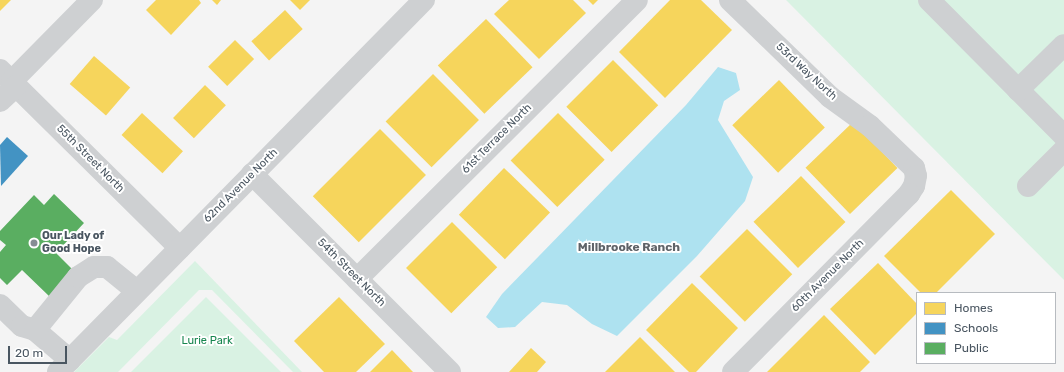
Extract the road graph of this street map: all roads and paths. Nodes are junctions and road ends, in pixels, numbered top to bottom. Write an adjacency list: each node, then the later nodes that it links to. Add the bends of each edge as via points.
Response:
1 (92, 0): 7 (street)
2 (424, 0): 12 (street, 62nd Avenue North)
3 (637, 0): 16 (street, 61st Terrace North)
4 (730, 0): 13 (street, 53rd Way North, via 830,97 865,122 903,157 914,168)
5 (929, 0): 8 (street)
6 (1064, 46): 8 (street)
7 (9, 79): 9 (street); 15 (street, 55th Street North)
8 (1018, 90): 10 (street)
9 (0, 101)
10 (1064, 136)
11 (1064, 150): 14 (street)
12 (252, 174): 15 (street, 62nd Avenue North); 16 (street, 54th Street North)
13 (916, 176): 22 (street, 60th Avenue North, via 909,194)
14 (1028, 186)
15 (180, 248): 17 (street, 62nd Avenue North)
16 (358, 279): 21 (street, 54th Street North)
17 (137, 291): 19 (street, via 107,267 94,267 78,277); 20 (street, 62nd Avenue North)
18 (0, 305): 19 (street, via 22,326)
19 (36, 330): 20 (street)
20 (64, 366)
21 (450, 372)
22 (732, 372)

